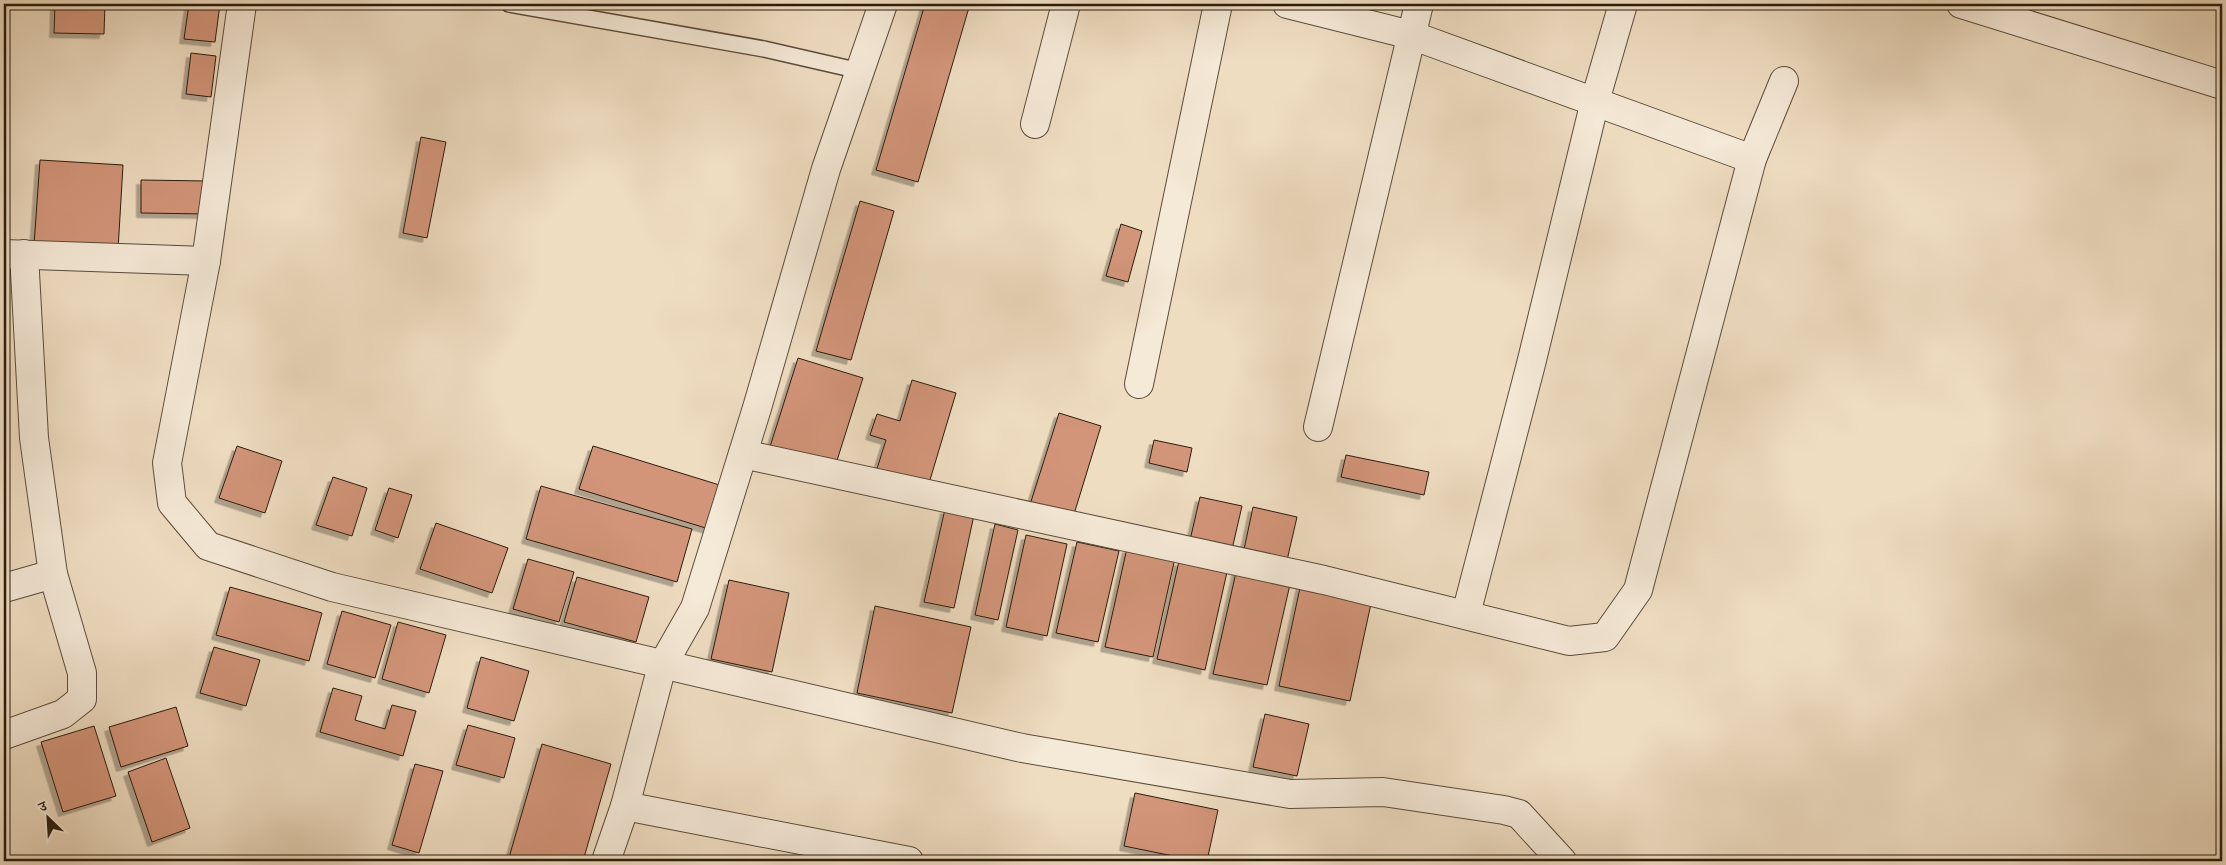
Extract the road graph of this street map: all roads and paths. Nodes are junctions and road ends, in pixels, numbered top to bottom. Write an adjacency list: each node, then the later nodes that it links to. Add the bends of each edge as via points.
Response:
1 (242, 4): 18 (street)
2 (509, 4): 11 (lane, via 764,49)
3 (883, 4): 11 (street)
4 (1066, 4): 15 (street)
5 (1218, 4): 19 (street)
6 (1287, 4): 10 (street)
7 (1419, 4): 10 (street)
8 (1622, 4): 14 (street)
9 (1961, 4): 13 (street)
10 (1411, 35): 14 (street); 20 (street)
11 (860, 72): 21 (street, via 826,169)
12 (1784, 81): 16 (street)
13 (2222, 85)
14 (1595, 101): 16 (street); 24 (street)
15 (1035, 124)
16 (1752, 159): 24 (street, via 1638,590 1605,637 1570,641)
17 (14, 254): 18 (street); 22 (street)
18 (206, 261): 25 (street, via 168,463 172,503 208,546 332,587)
19 (1139, 384)
20 (1318, 427)
21 (743, 454): 24 (street, via 1324,580); 25 (street, via 695,608)
22 (53, 574): 23 (street); 26 (street, via 82,673 82,699 63,714)
23 (4, 588)
24 (1466, 614)
25 (662, 666): 27 (street); 30 (street, via 1022,748 1290,794 1383,792 1504,810 1518,814)
26 (4, 735)
27 (625, 806): 28 (street); 29 (street)
28 (606, 861)
29 (909, 861)
30 (1562, 861)

